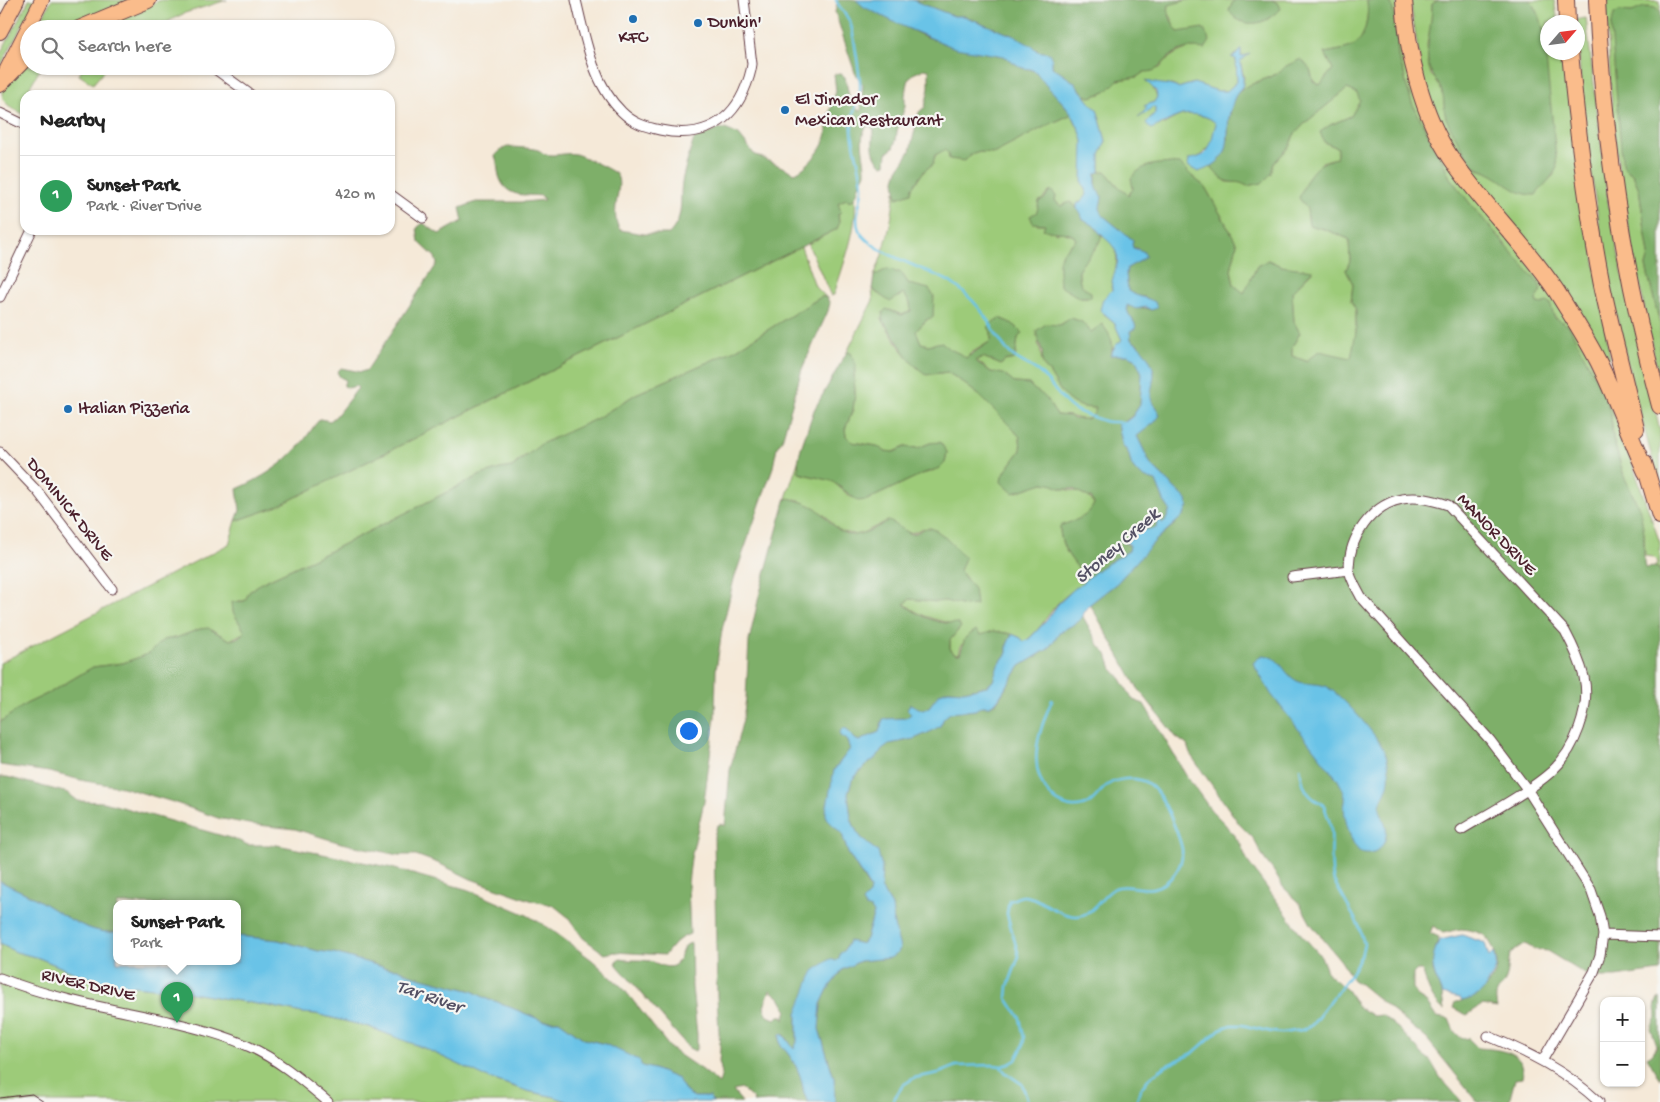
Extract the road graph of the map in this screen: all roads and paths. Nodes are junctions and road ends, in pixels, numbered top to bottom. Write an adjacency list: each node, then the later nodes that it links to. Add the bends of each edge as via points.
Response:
1 (16, 0): 12 (main road)
2 (42, 0): 10 (main road)
3 (148, 0): 11 (highway)
4 (576, 0): 5 (street, via 595,69 622,112 645,127 688,133 702,131 728,116 745,88 752,64)
5 (744, 0)
6 (1404, 0): 27 (highway, via 1408,36 1422,99 1435,130 1451,158 1556,291 1598,360)
7 (1566, 0): 9 (highway)
8 (1597, 0): 25 (highway, via 1603,96 1616,192 1638,315)
9 (1566, 15)
10 (32, 20)
11 (100, 20)
12 (0, 32)
13 (20, 44): 17 (main road)
14 (1571, 60): 27 (highway, via 1582,163 1602,284)
15 (20, 63): 17 (highway)
16 (224, 75): 18 (street)
17 (0, 84)
18 (245, 90)
19 (0, 113): 20 (street)
20 (20, 123)
21 (395, 198): 22 (street)
22 (423, 218)
23 (30, 235): 24 (street)
24 (0, 298)
25 (1660, 406)
26 (0, 452): 31 (street, DOMINICK DRIVE, via 38,492)
27 (1646, 472): 28 (highway)
28 (1660, 516)
29 (1349, 570): 30 (street); 32 (street, via 1361,597 1490,740); 32 (street, MANOR DRIVE, via 1352,548 1362,526 1378,509 1401,499 1428,498 1448,505 1565,632 1577,653 1584,680 1584,704 1578,732 1568,754 1551,772)
30 (1292, 578)
31 (112, 589)
32 (1527, 789): 33 (street, MANOR DRIVE); 34 (street, via 1592,890)
33 (1461, 830)
34 (1603, 935): 35 (street); 38 (street, via 1594,972)
35 (1660, 937)
36 (0, 978): 39 (street, RIVER DRIVE, via 26,989 185,1025 250,1047 292,1072)
37 (1488, 1036): 38 (street)
38 (1542, 1061): 40 (street)
39 (328, 1102)
40 (1599, 1102)

